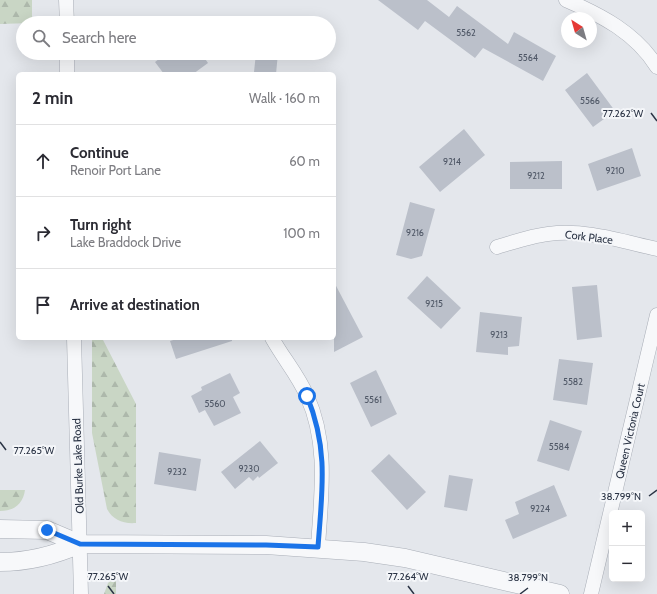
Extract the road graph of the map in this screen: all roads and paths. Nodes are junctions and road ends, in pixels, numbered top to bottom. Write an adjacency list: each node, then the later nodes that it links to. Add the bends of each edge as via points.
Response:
1 (66, 0): 3 (street)
2 (566, 0): 5 (street, via 612,22 646,52)
3 (67, 16)
4 (67, 60): 6 (street)
5 (657, 67)
6 (67, 72)
7 (497, 247): 8 (street, Cork Place, via 534,236 568,232 595,235)
8 (657, 249)
9 (657, 315): 18 (street, Queen Victoria Court)
10 (74, 340): 13 (street, Old Burke Lake Road)
11 (273, 340): 14 (street, via 307,396 319,434 323,470)
12 (0, 529): 13 (street, via 47,530)
13 (80, 544): 14 (street); 15 (street, via 54,555 21,562); 16 (street, Old Burke Lake Road)
14 (318, 547): 17 (street, via 405,558)
15 (0, 562)
16 (80, 594)
17 (560, 594)
18 (591, 594)

